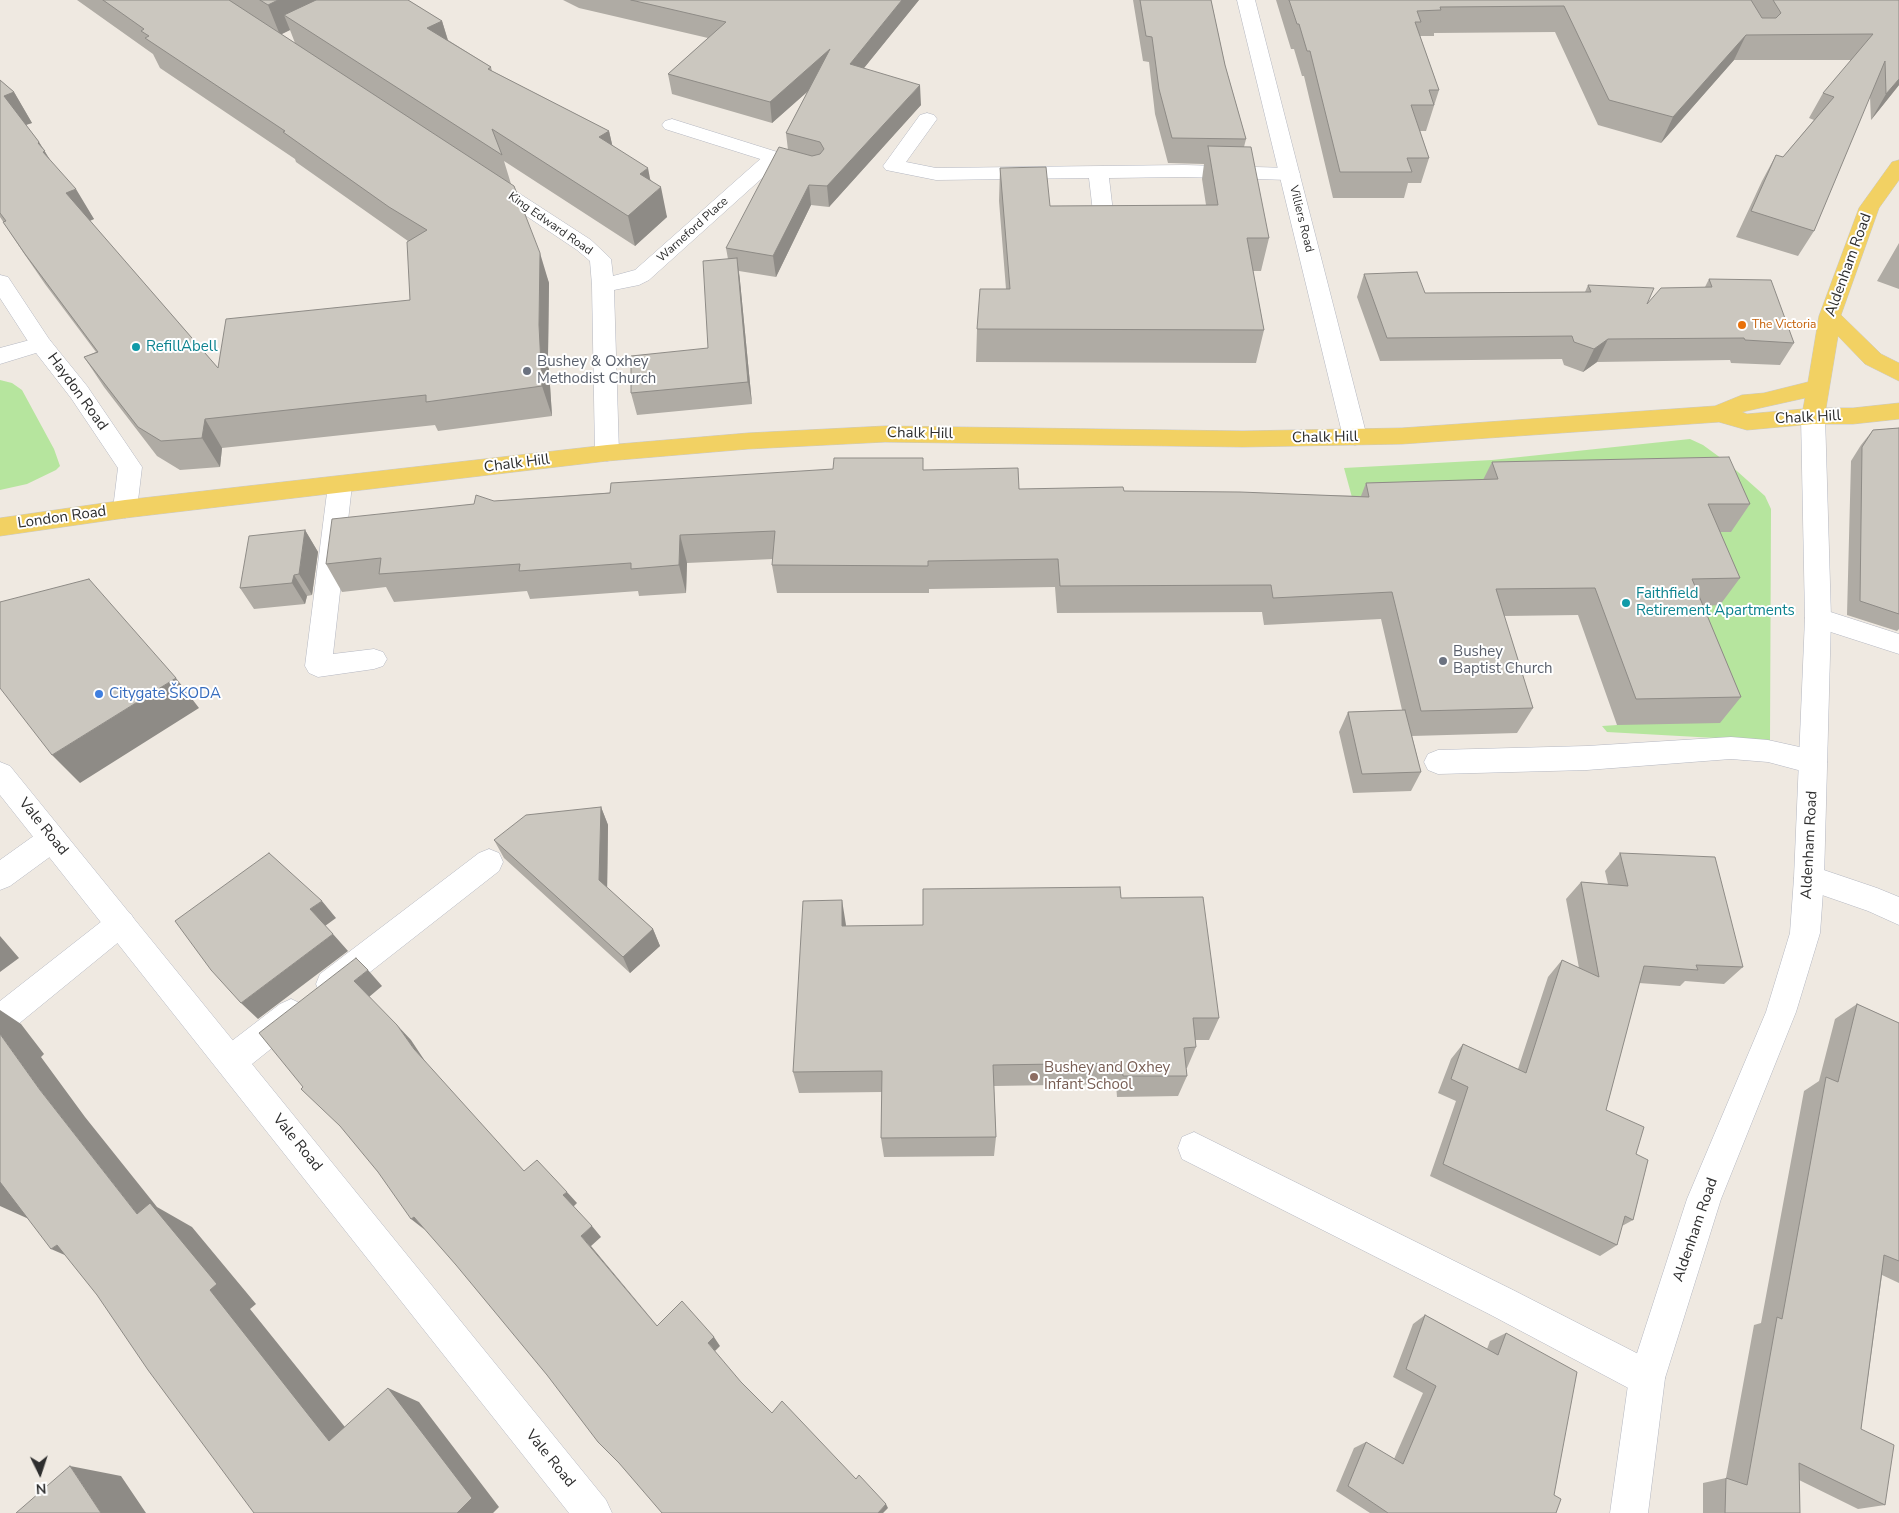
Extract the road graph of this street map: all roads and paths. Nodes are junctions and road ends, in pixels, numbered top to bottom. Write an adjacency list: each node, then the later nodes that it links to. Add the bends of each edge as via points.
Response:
1 (1246, 0): 9 (street, Villiers Road)
2 (927, 119): 7 (street, via 893,166 936,174)
3 (672, 125): 4 (street)
4 (773, 158): 6 (street); 12 (street, Warneford Place, via 642,275)
5 (1899, 166): 13 (main road, Aldenham Road, via 1869,208)
6 (814, 169)
7 (1098, 172): 9 (street); 10 (street)
8 (477, 174): 12 (street, King Edward Road, via 600,259)
9 (1290, 174): 19 (street, Villiers Road)
10 (1105, 229)
11 (0, 282): 14 (street, Haydon Road)
12 (603, 285): 20 (street, King Edward Road)
13 (1830, 316): 16 (main road, via 1873,359); 17 (main road, Aldenham Road)
14 (42, 344): 15 (street); 22 (street, Haydon Road, via 130,467)
15 (0, 356)
16 (1899, 373)
17 (1815, 401): 18 (main road, Chalk Hill, via 1854,416); 19 (main road, Chalk Hill, via 1747,422 1719,414); 24 (street, Aldenham Road)
18 (1899, 411)
19 (1355, 437): 20 (main road, Chalk Hill, via 1243,439 885,434 748,440)
20 (607, 453): 21 (main road, Chalk Hill)
21 (340, 485): 22 (main road, Chalk Hill); 26 (street, via 318,666)
22 (125, 509): 23 (main road, London Road)
23 (0, 527)
24 (1818, 618): 25 (street); 28 (street, Aldenham Road)
25 (1899, 644)
26 (374, 660)
27 (1438, 762): 28 (street, via 1587,758 1731,748 1768,751)
28 (1814, 762): 33 (street, Aldenham Road)
29 (0, 774): 30 (street, Vale Road)
30 (52, 839): 32 (street); 35 (street, Vale Road)
31 (489, 862): 37 (street)
32 (0, 877)
33 (1809, 878): 34 (street); 39 (street, Aldenham Road, via 1805,933 1781,1012 1704,1199)
34 (1899, 912)
35 (121, 923): 36 (street); 37 (street, Vale Road)
36 (0, 1020)
37 (231, 1061): 40 (street, Vale Road)
38 (1194, 1148): 39 (street)
39 (1648, 1378): 41 (street, Aldenham Road)
40 (593, 1513)
41 (1629, 1513)

